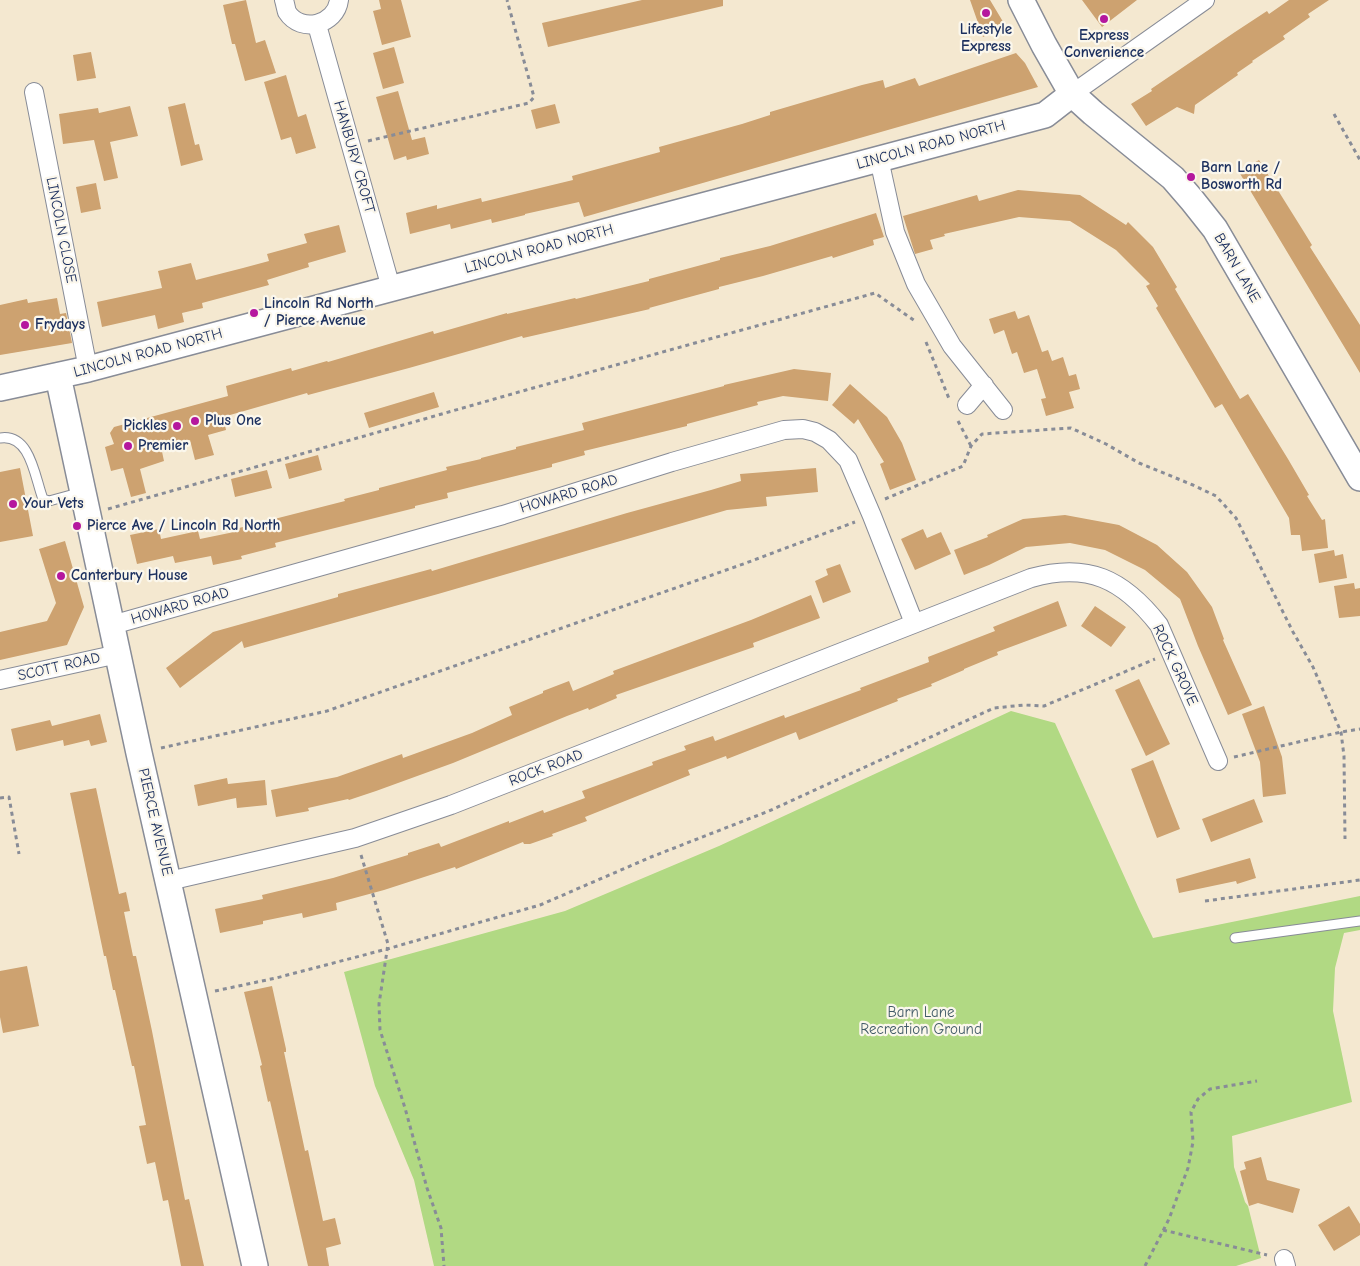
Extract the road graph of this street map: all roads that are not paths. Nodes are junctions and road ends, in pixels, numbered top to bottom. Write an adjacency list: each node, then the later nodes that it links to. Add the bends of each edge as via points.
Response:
1 (284, 0): 5 (street, via 288,12 301,23)
2 (339, 0): 5 (street, via 332,16)
3 (1021, 0): 7 (street, BARN LANE)
4 (1205, 0): 7 (street)
5 (317, 25): 9 (street, HANBURY CROFT)
6 (34, 92): 10 (street, LINCOLN CLOSE)
7 (1072, 94): 8 (street, LINCOLN ROAD NORTH, via 1045,114); 17 (street, BARN LANE, via 1173,178 1215,229)
8 (879, 160): 9 (street, LINCOLN ROAD NORTH); 12 (street, via 895,232 916,284 952,346)
9 (391, 288): 10 (street, LINCOLN ROAD NORTH)
10 (88, 369): 11 (street, LINCOLN ROAD NORTH)
11 (58, 376): 13 (street, LINCOLN ROAD NORTH); 18 (street, PIERCE AVENUE)
12 (984, 385): 14 (street); 15 (street)
13 (0, 388)
14 (957, 408)
15 (1003, 410)
16 (0, 438): 18 (lane, via 16,442 26,450 43,499)
17 (1360, 478)
18 (85, 503): 20 (street, PIERCE AVENUE)
19 (914, 623): 20 (street, HOWARD ROAD, via 848,460 829,440 803,429 784,430 503,515); 23 (street, ROCK GROVE, via 1051,572 1097,576 1131,594 1159,625); 24 (street, ROCK ROAD, via 451,805 356,838)
20 (112, 625): 21 (street, PIERCE AVENUE)
21 (118, 654): 22 (street, SCOTT ROAD); 24 (street, PIERCE AVENUE)
22 (0, 680)
23 (1218, 761)
24 (169, 880): 27 (street, PIERCE AVENUE)
25 (1360, 921): 26 (lane)
26 (1235, 938)
27 (256, 1266)

